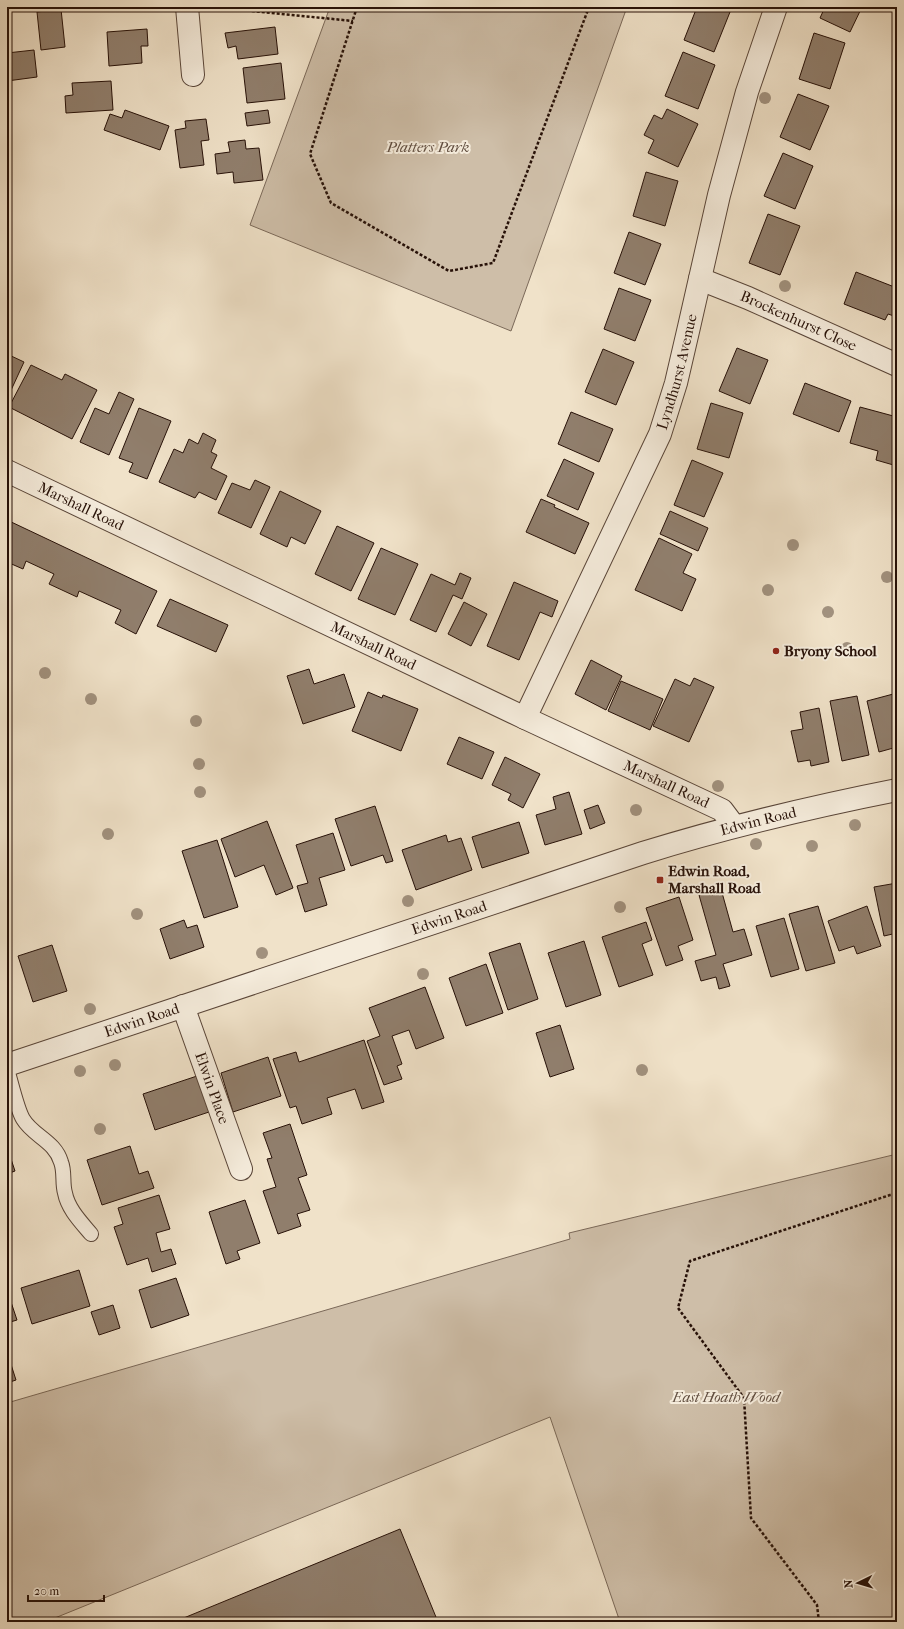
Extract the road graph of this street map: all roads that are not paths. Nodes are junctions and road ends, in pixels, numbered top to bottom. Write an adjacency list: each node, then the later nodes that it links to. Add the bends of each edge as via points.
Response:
1 (187, 7): 3 (street)
2 (776, 7): 4 (street, Lyndhurst Avenue, via 748,92)
3 (193, 75)
4 (700, 279): 5 (street, Brockenhurst Close); 7 (street, Lyndhurst Avenue, via 676,383 660,434)
5 (897, 365)
6 (7, 471): 7 (street, Marshall Road)
7 (525, 718): 9 (street, Marshall Road, via 722,810)
8 (897, 790): 9 (street, Edwin Road)
9 (734, 826): 10 (street, Edwin Road, via 613,862)
10 (183, 1006): 11 (street, Edwin Road); 13 (street, Elwin Place)
11 (7, 1065)
12 (7, 1069): 14 (lane, via 22,1118 30,1128 44,1138 62,1162 65,1193 69,1204)
13 (241, 1169)
14 (91, 1234)

